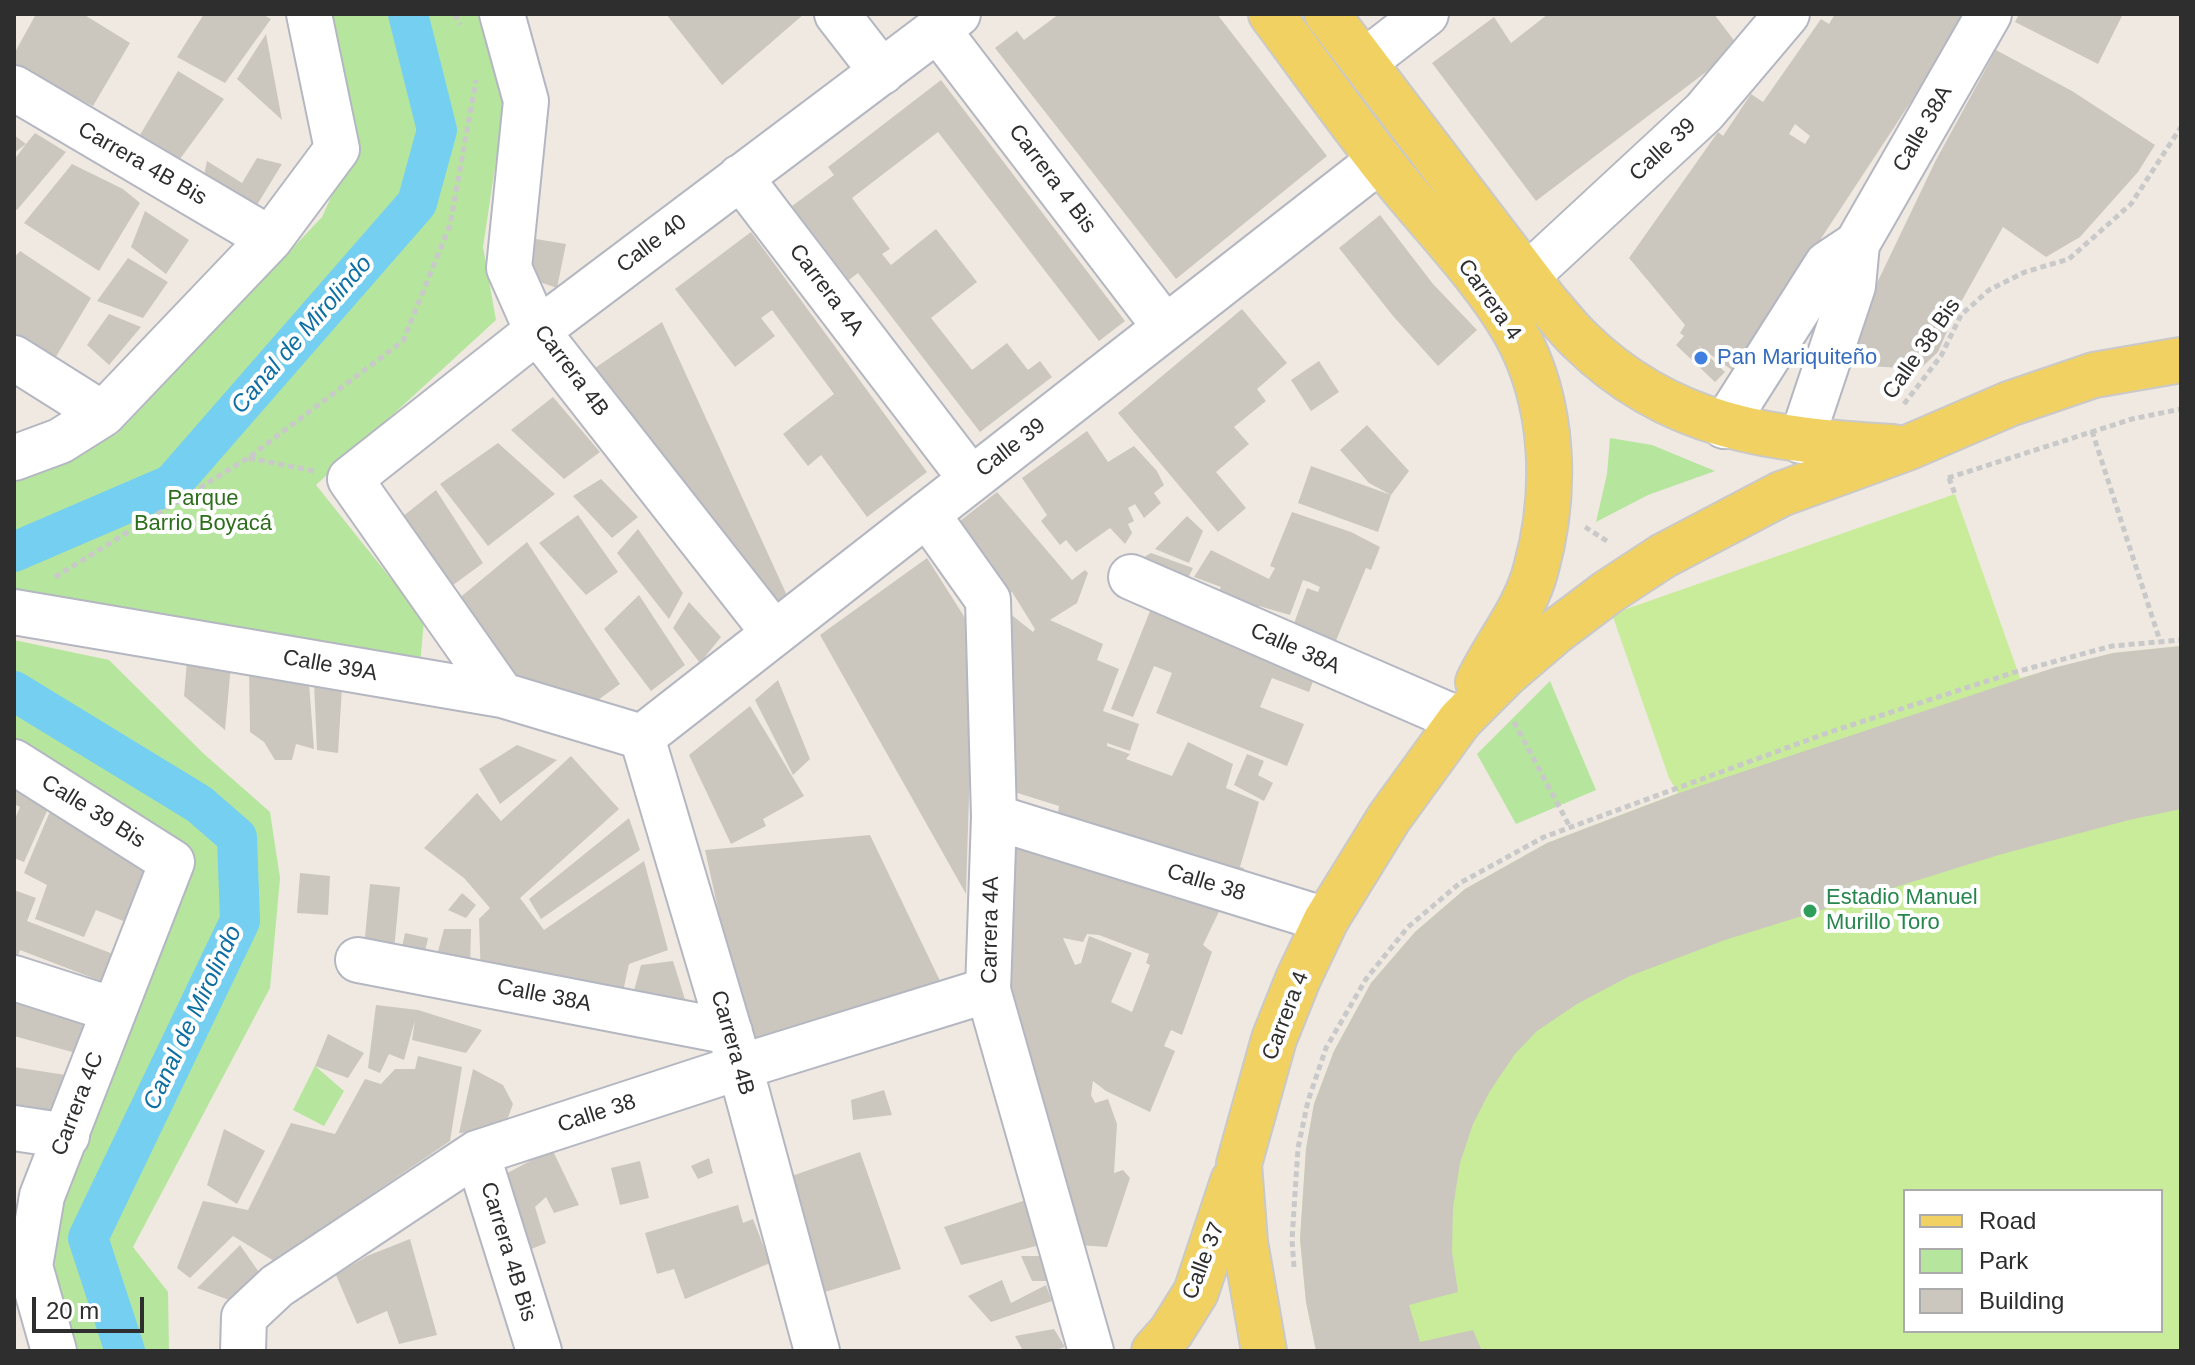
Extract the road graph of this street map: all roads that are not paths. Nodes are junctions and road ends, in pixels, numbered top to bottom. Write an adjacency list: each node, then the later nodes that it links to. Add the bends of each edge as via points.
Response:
1 (309, 14): 15 (street, via 337,149)
2 (502, 14): 19 (street, Carrera 4B, via 526,101 509,268)
3 (837, 14): 11 (street)
4 (1271, 14): 13 (main road, Carrera 4)
5 (1327, 14): 10 (main road, Carrera 4)
6 (1426, 14): 10 (street)
7 (1787, 14): 17 (street, Calle 39, via 1704,112)
8 (1989, 14): 16 (street, Calle 38A)
9 (948, 22): 11 (street, Calle 40); 18 (street, Carrera 4 Bis)
10 (1364, 62): 17 (main road, Carrera 4)
11 (882, 72): 14 (street, Calle 40)
12 (14, 88): 15 (street, Carrera 4B Bis)
13 (1380, 160): 18 (street, Calle 39); 33 (main road, Carrera 4, via 1516,334 1533,373 1548,445 1547,518 1536,571 1515,621)
14 (740, 177): 19 (street, Calle 40); 27 (street, Carrera 4A)
15 (270, 239): 22 (street)
16 (1857, 244): 23 (street, Calle 38A, via 1827,264); 24 (street, Calle 38A, via 1853,286)
17 (1528, 275): 23 (main road, Carrera 4, via 1580,340 1624,377 1673,406)
18 (1165, 327): 27 (street, Calle 39)
19 (537, 331): 31 (street, Carrera 4B); 32 (street, Calle 40, via 350,479)
20 (14, 358): 22 (street)
21 (2181, 360): 25 (main road, Carrera 4, via 2094,375)
22 (103, 414): 26 (street, via 60,441)
23 (1724, 426): 24 (main road, Carrera 4)
24 (1801, 441): 25 (main road, Carrera 4)
25 (1889, 447): 33 (main road, Carrera 4, via 1781,494 1663,556 1555,632)
26 (14, 458)
27 (971, 479): 28 (street, Calle 39)
28 (927, 514): 31 (street, Calle 39); 36 (street, Carrera 4A, via 988,600)
29 (1131, 577): 33 (street, Calle 38A)
30 (14, 612): 32 (street, Calle 39A)
31 (774, 633): 34 (street, Calle 39)
32 (502, 695): 34 (street, Calle 39A)
33 (1460, 720): 38 (main road, Carrera 4, via 1389,818)
34 (642, 737): 43 (street, Carrera 4B)
35 (14, 762): 37 (street, Calle 39 Bis)
36 (994, 817): 38 (street, Calle 38); 41 (street, Carrera 4A)
37 (172, 862): 42 (street, Carrera 4C)
38 (1326, 920): 47 (main road, Carrera 4, via 1274,1039)
39 (358, 960): 43 (street, Calle 38A)
40 (14, 978): 42 (street)
41 (988, 990): 43 (street, Calle 38); 52 (street, Carrera 4A)
42 (114, 1010): 45 (street, Carrera 4C)
43 (735, 1049): 46 (street, Calle 38); 51 (street, Carrera 4B)
44 (14, 1128): 45 (street)
45 (67, 1136): 49 (street, Carrera 4C, via 42,1196 30,1266)
46 (477, 1153): 48 (street, Calle 38, via 277,1286); 50 (street, Carrera 4B Bis)
47 (1239, 1164): 53 (main road, Calle 37, via 1196,1292); 54 (main road, Carrera 4, via 1245,1242)
48 (244, 1334)
49 (54, 1351)
50 (539, 1351)
51 (817, 1351)
52 (1091, 1351)
53 (1154, 1351)
54 (1264, 1351)

